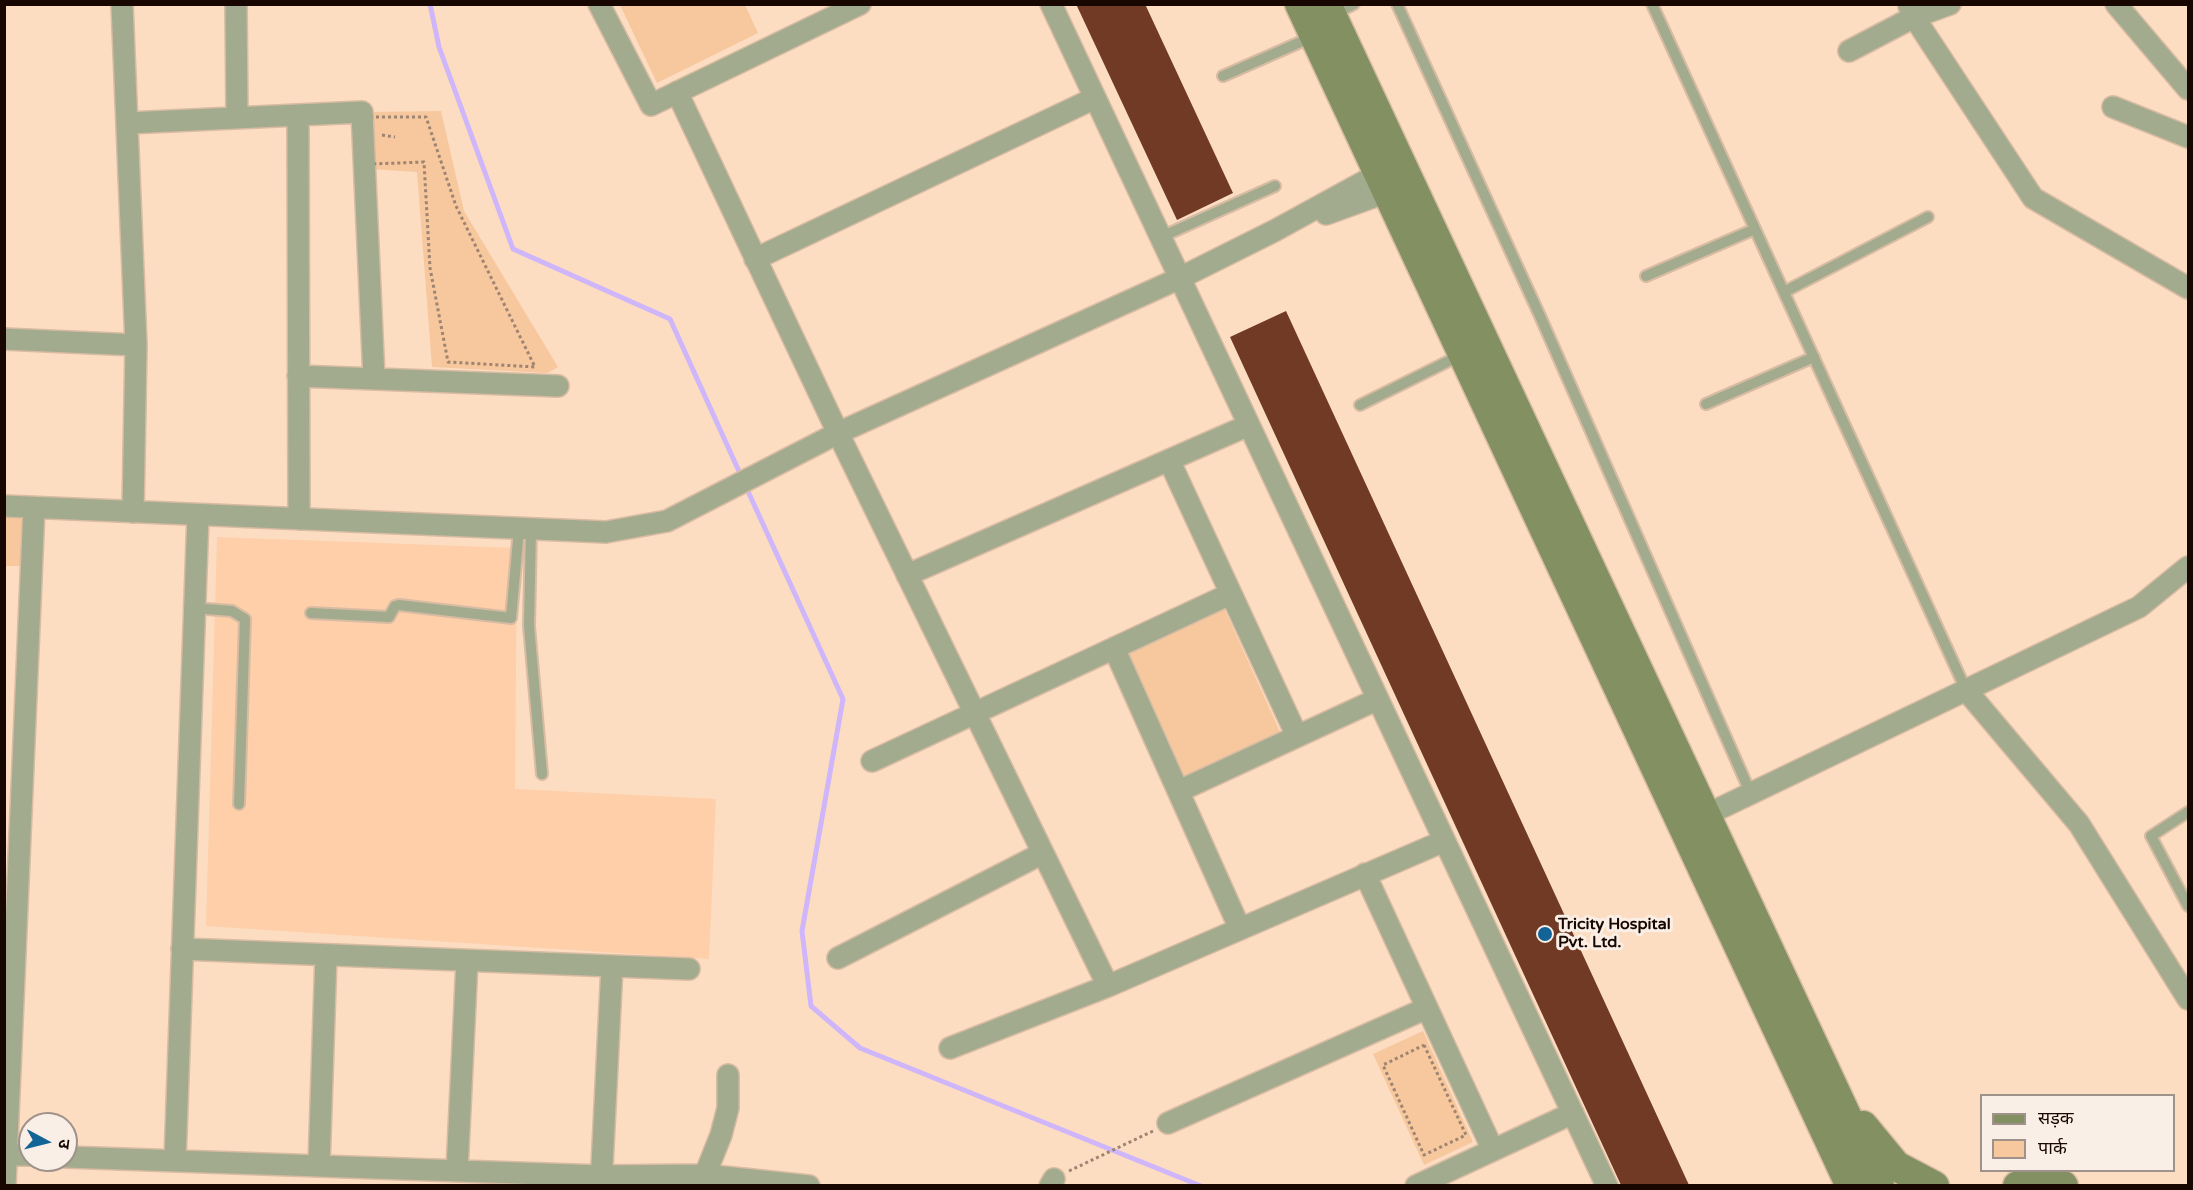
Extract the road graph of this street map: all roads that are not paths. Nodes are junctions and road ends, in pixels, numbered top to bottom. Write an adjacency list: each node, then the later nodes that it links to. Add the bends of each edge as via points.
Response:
1 (122, 4): 21 (street)
2 (236, 4): 20 (street)
3 (599, 4): 16 (street, via 651,105)
4 (860, 4): 16 (street)
5 (1051, 4): 17 (street)
6 (1300, 4): 12 (main road)
7 (1397, 4): 64 (lane)
8 (1652, 4): 26 (lane)
9 (1950, 4): 11 (street)
10 (2116, 4): 15 (street)
11 (1911, 11): 13 (street); 31 (street, via 2033,198)
12 (1331, 15): 14 (lane); 23 (main road)
13 (1849, 51)
14 (1223, 76)
15 (2188, 89)
16 (676, 92): 28 (street)
17 (1095, 98): 27 (street); 28 (street)
18 (2113, 107): 22 (street)
19 (298, 115): 20 (street); 37 (street); 38 (street, via 362,112)
20 (237, 118): 21 (street)
21 (128, 123): 34 (street)
22 (2188, 137)
23 (1394, 178): 30 (street); 35 (main road); 67 (main road)
24 (1275, 186): 27 (lane)
25 (1928, 217): 32 (lane)
26 (1755, 229): 29 (lane); 32 (lane)
27 (1161, 237): 30 (street)
28 (755, 259): 43 (street)
29 (1646, 276)
30 (1180, 278): 42 (street); 43 (street)
31 (2188, 288)
32 (1784, 292): 36 (lane)
33 (4, 339): 34 (street)
34 (136, 345): 47 (street)
35 (1463, 354): 41 (lane); 101 (main road)
36 (1814, 357): 40 (lane); 57 (lane)
37 (298, 376): 38 (street); 49 (street)
38 (375, 379): 39 (street)
39 (558, 386)
40 (1706, 404)
41 (1360, 405)
42 (1249, 425): 44 (street); 58 (street)
43 (838, 433): 50 (street, via 667,521 606,532); 52 (street)
44 (1168, 460): 52 (street); 53 (street)
45 (4, 506): 46 (street)
46 (34, 508): 47 (street); 82 (street)
47 (134, 513): 48 (street)
48 (198, 515): 49 (street); 54 (street)
49 (299, 519): 50 (street)
50 (525, 529): 55 (lane, via 511,618 399,605 389,617); 62 (lane)
51 (2188, 567): 57 (street, via 2139,607)
52 (907, 575): 59 (street)
53 (1230, 594): 56 (street); 60 (street)
54 (195, 608): 65 (lane, via 232,610 245,619); 73 (street)
55 (311, 613)
56 (1114, 648): 59 (street); 63 (street)
57 (1966, 690): 64 (street); 80 (street, via 2079,824)
58 (1378, 699): 60 (street); 68 (street)
59 (974, 713): 61 (street); 69 (street)
60 (1297, 736): 63 (street)
61 (872, 761)
62 (542, 774)
63 (1179, 791): 72 (street)
64 (1751, 794): 67 (street)
65 (239, 804)
66 (2188, 812): 71 (lane, via 2151,836)
67 (1706, 815): 85 (main road)
68 (1444, 840): 70 (street); 86 (street)
69 (1043, 853): 75 (street); 79 (street)
70 (1365, 874): 72 (street); 81 (street)
71 (2188, 906)
72 (1240, 929): 79 (street)
73 (182, 950): 74 (street); 92 (street)
74 (326, 955): 76 (street); 93 (street)
75 (838, 958)
76 (467, 960): 77 (street); 94 (street)
77 (612, 966): 78 (street); 96 (street)
78 (689, 969)
79 (1108, 986): 83 (street)
80 (2188, 999)
81 (1427, 1008): 87 (street); 88 (street)
82 (8, 1045): 89 (street)
83 (950, 1048)
84 (728, 1075): 95 (street, via 728,1108)
85 (1833, 1089): 102 (main road); 103 (main road, via 1896,1166)
86 (1573, 1113): 88 (street); 100 (street)
87 (1168, 1123)
88 (1492, 1148): 99 (street)
89 (7, 1155): 90 (street); 97 (street)
90 (18, 1155)
91 (78, 1157): 92 (street)
92 (174, 1161): 93 (street)
93 (319, 1166): 94 (street)
94 (457, 1171): 96 (street)
95 (705, 1175): 96 (street); 98 (street)
96 (601, 1181)
97 (5, 1185)
98 (809, 1185)
99 (1416, 1185)
100 (1606, 1185)
101 (1851, 1185)
102 (1879, 1185)
103 (1934, 1185)
104 (2018, 1185): 105 (main road)
105 (2064, 1185)

